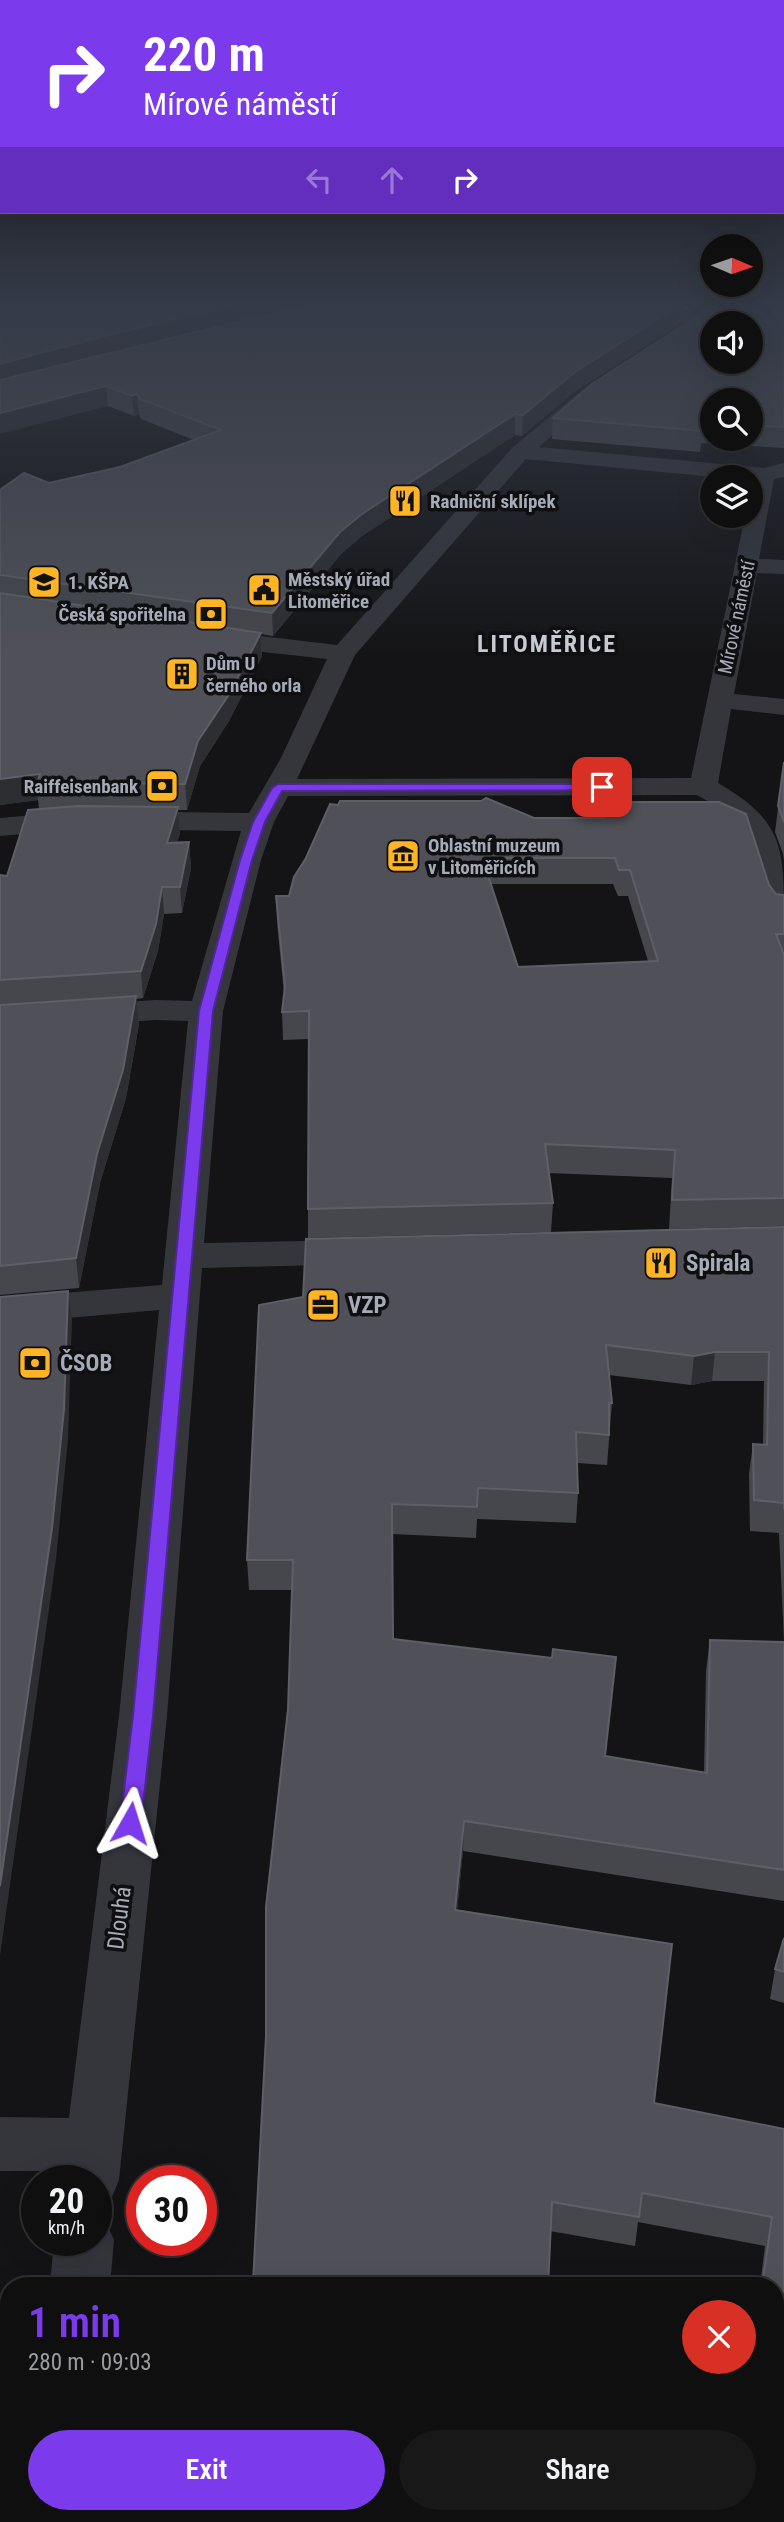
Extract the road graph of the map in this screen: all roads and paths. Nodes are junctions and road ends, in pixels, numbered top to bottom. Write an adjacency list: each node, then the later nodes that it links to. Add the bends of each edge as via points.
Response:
1 (554, 423): 2 (street)
2 (521, 452): 3 (street, Mírové náměstí); 7 (street)
3 (774, 472): 4 (street, Mírové náměstí)
4 (748, 565): 5 (street); 8 (street, Mírové náměstí)
5 (784, 567)
6 (185, 634): 7 (street)
7 (344, 653): 11 (street)
8 (719, 699): 9 (street); 10 (street, Mírové náměstí)
9 (784, 707)
10 (703, 786): 11 (street); 14 (street, via 739,807 758,830)
11 (278, 788): 12 (street, Dlouhá)
12 (259, 822): 13 (street, via 81,820); 15 (street, Dlouhá)
13 (0, 827)
14 (784, 911)
15 (206, 1011): 16 (street); 18 (street, Dlouhá)
16 (0, 1020)
17 (394, 1251): 18 (street)
18 (180, 1276): 19 (street); 21 (street, Dlouhá, via 143,1716)
19 (0, 1311)
20 (0, 2144): 21 (street)
21 (92, 2163)
22 (83, 2256): 23 (street)
23 (81, 2277)

